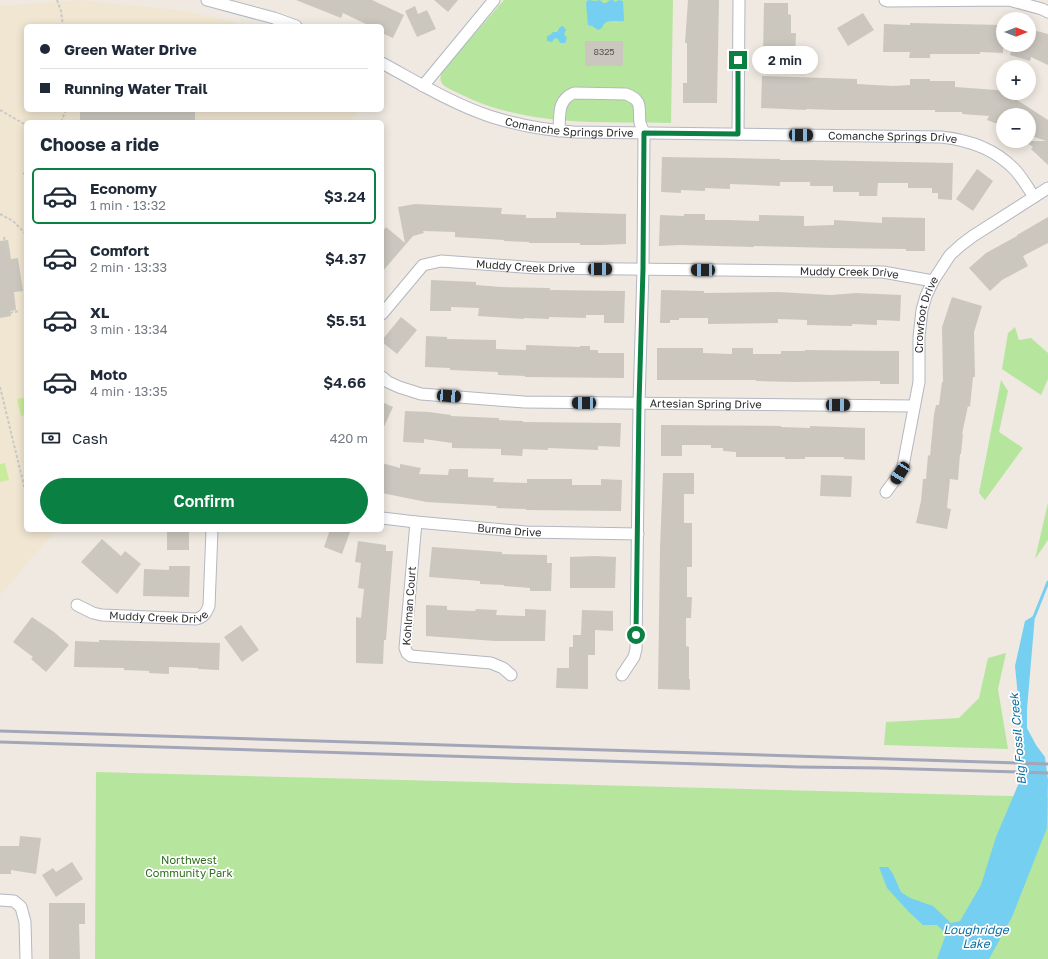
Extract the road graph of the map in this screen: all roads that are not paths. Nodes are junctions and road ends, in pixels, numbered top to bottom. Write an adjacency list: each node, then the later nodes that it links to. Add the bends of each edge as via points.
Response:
1 (207, 0): 6 (street)
2 (494, 0): 10 (street)
3 (739, 0): 13 (street)
4 (885, 0): 5 (street)
5 (1009, 0): 7 (street)
6 (219, 1): 8 (street)
7 (1048, 12)
8 (290, 24)
9 (384, 64): 10 (street, Comanche Springs Drive)
10 (423, 86): 11 (street, Comanche Springs Drive, via 489,116 525,126)
11 (559, 131): 12 (street, Comanche Springs Drive); 12 (street, via 560,108 568,96 574,93 626,94 638,102 640,123)
12 (644, 133): 13 (street, Comanche Springs Drive); 16 (street)
13 (738, 134): 15 (street, Comanche Springs Drive, via 941,137 965,140 988,149 1008,162)
14 (1048, 188): 15 (street, Crowfoot Drive)
15 (1034, 197): 17 (street, Crowfoot Drive, via 961,245)
16 (643, 269): 17 (street, Muddy Creek Drive, via 883,272); 18 (street, Muddy Creek Drive, via 536,268 454,261 432,262 423,265); 20 (street)
17 (933, 281): 21 (street, Crowfoot Drive, via 926,296 920,324 920,373)
18 (384, 312)
19 (384, 379): 20 (street, Artesian Spring Drive, via 411,392 435,395 530,402)
20 (639, 403): 21 (street, Artesian Spring Drive); 26 (street)
21 (914, 406): 22 (street, Crowfoot Drive, via 903,466)
22 (886, 492)
23 (384, 518): 24 (street, Burma Drive)
24 (416, 522): 26 (street, Burma Drive, via 545,533); 28 (street, Kohlman Court, via 406,653 411,656 491,663)
25 (212, 532): 27 (street, Muddy Creek Drive, via 209,606 202,617 196,619 102,616)
26 (638, 534): 29 (street, via 636,649 634,657)
27 (77, 605)
28 (511, 675)
29 (622, 675)
30 (0, 900): 31 (street, via 14,900 21,907 25,922)
31 (26, 959)

